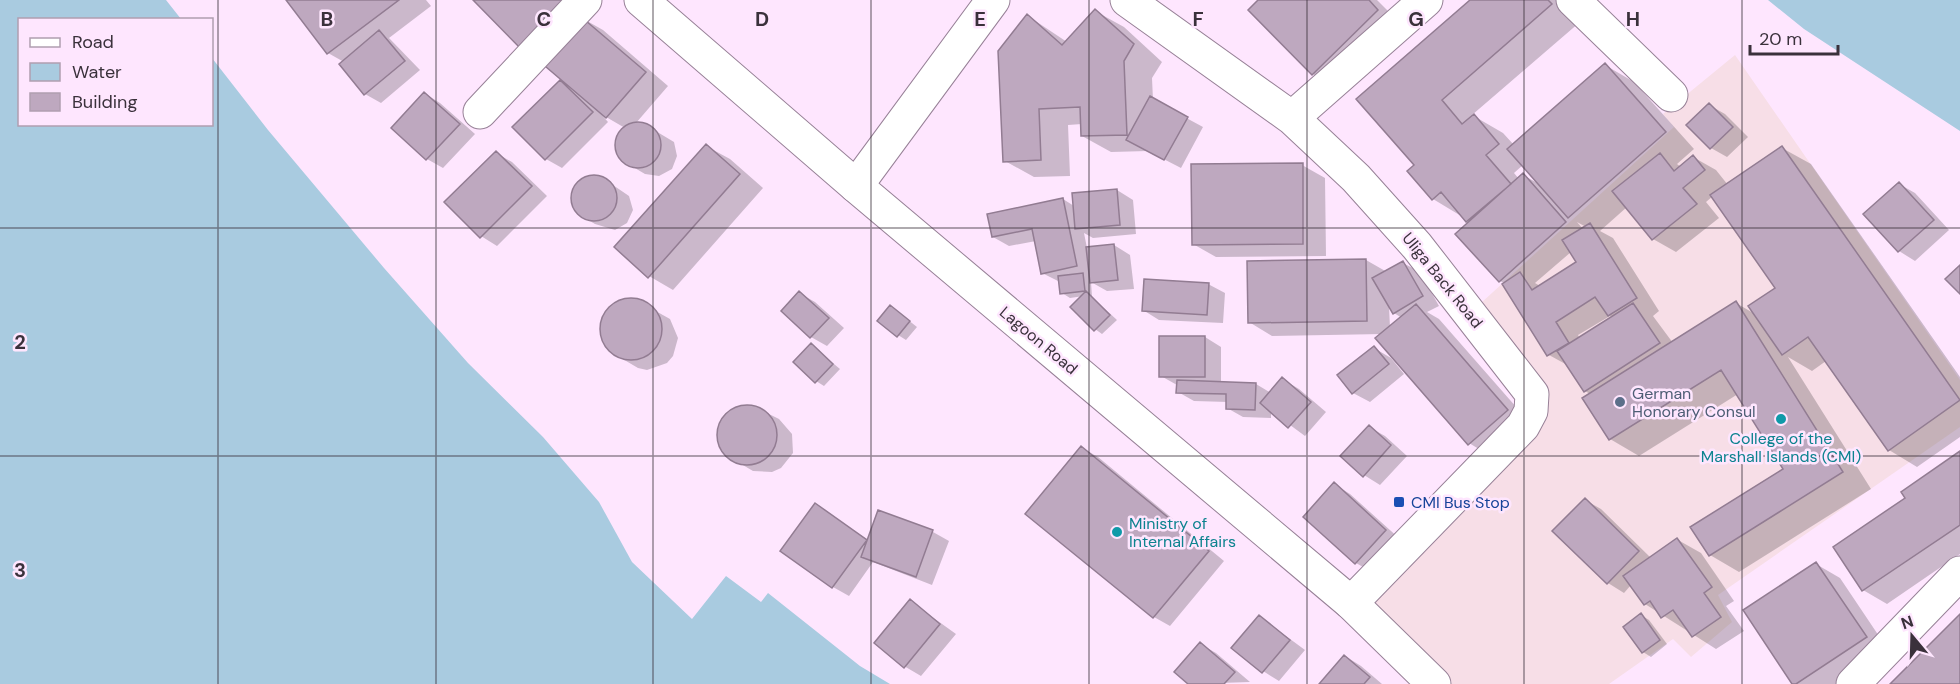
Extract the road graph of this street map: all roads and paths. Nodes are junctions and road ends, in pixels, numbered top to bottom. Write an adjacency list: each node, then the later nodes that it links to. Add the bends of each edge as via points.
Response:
1 (585, 0): 8 (street)
2 (641, 0): 10 (street, Lagoon Road)
3 (993, 0): 10 (street)
4 (1127, 0): 9 (street, Uliga Back Road)
5 (1426, 0): 9 (street)
6 (1573, 0): 7 (street)
7 (1671, 95)
8 (480, 112)
9 (1292, 118): 12 (street, Uliga Back Road, via 1356,178 1417,246 1533,400 1523,426)
10 (856, 186): 12 (street, Lagoon Road)
11 (1960, 573): 14 (street)
12 (1351, 603): 13 (street, Lagoon Road)
13 (1434, 684)
14 (1853, 684)

